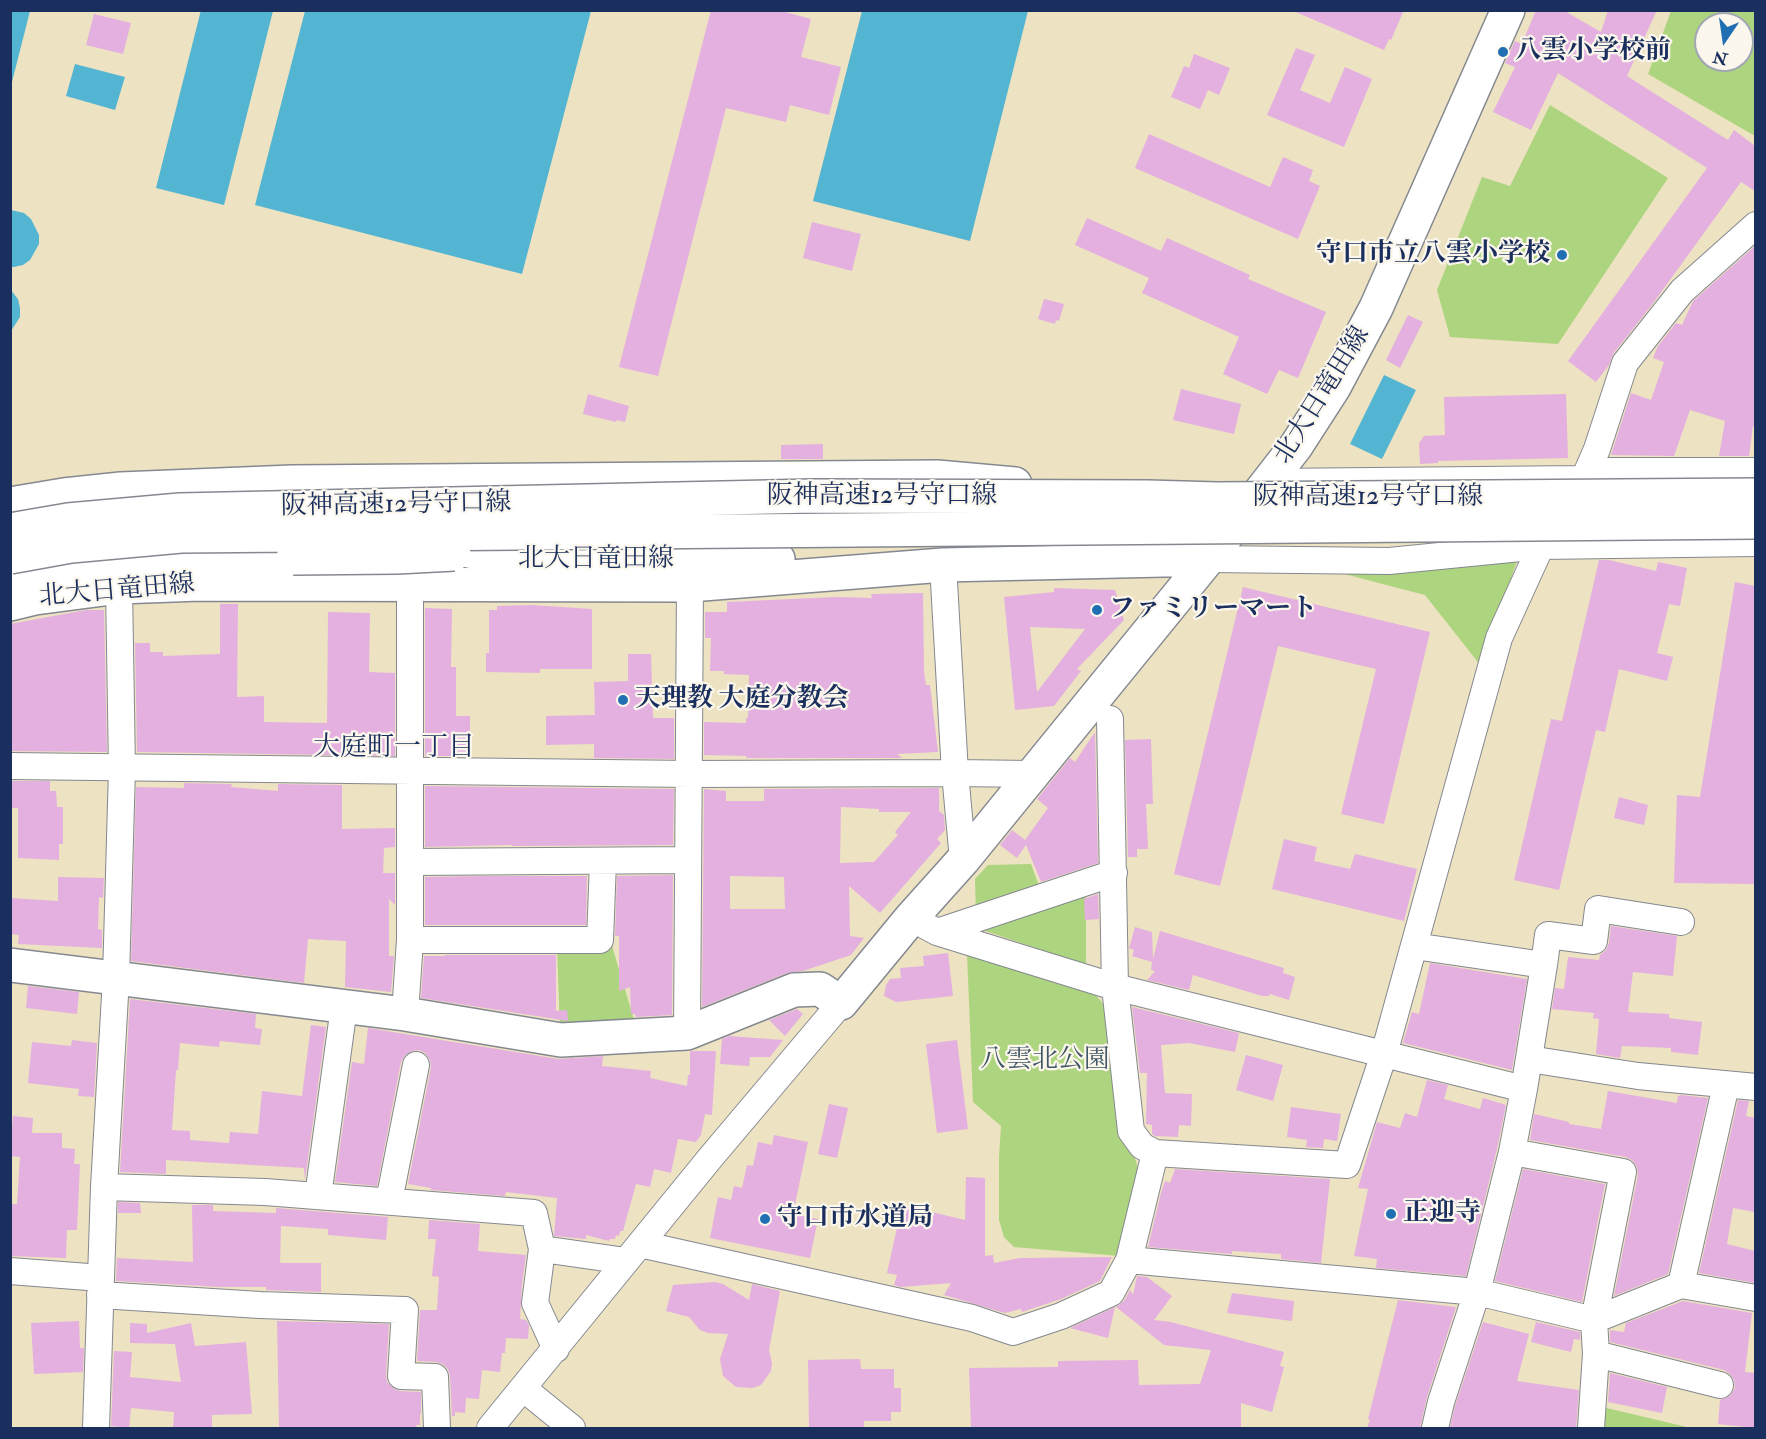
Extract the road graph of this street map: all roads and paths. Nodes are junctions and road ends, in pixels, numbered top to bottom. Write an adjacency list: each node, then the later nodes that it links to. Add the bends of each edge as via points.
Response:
1 (1508, 10): 5 (main road, 北大日竜田線, via 1366,329 1319,411)
2 (1755, 225): 4 (street, via 1682,291 1624,363)
3 (1755, 471): 4 (street, via 1604,471)
4 (1584, 478): 5 (street); 14 (street)
5 (1269, 482): 16 (main road, 北大日竜田線)
6 (1755, 495): 7 (main road, 阪神高速12号守口線, bridge, via 1229,499)
7 (1148, 496): 8 (main road, bridge, via 937,477 814,477 179,485); 11 (main road, 阪神高速12号守口線, bridge, via 813,496 180,510 68,520)
8 (10, 504)
9 (10, 515): 17 (main road, 北大日竜田線, via 63,505 258,490 350,505 456,548 507,560 557,565 752,558)
10 (1755, 522): 12 (main road, 阪神高速12号守口線, bridge)
11 (10, 530)
12 (656, 532): 15 (main road, 阪神高速12号守口線, bridge, via 181,536 72,546); 18 (main road, bridge, via 475,553 128,566)
13 (1755, 543): 14 (street)
14 (1541, 546): 16 (street, via 1389,561); 38 (street, via 1499,638)
15 (10, 557)
16 (1208, 559): 17 (main road, 北大日竜田線); 29 (main road)
17 (943, 565): 20 (main road, 北大日竜田線); 27 (street)
18 (10, 583)
19 (410, 585): 20 (main road, 北大日竜田線); 21 (main road, 北大日竜田線); 26 (street)
20 (690, 585): 28 (street)
21 (119, 587): 22 (main road, 北大日竜田線); 25 (street)
22 (10, 604)
23 (1110, 719): 34 (street)
24 (10, 766): 25 (street)
25 (122, 769): 26 (street); 41 (street)
26 (410, 771): 28 (street); 32 (street)
27 (955, 773): 28 (street); 29 (street); 31 (street)
28 (690, 774): 30 (street)
29 (1031, 774): 31 (main road)
30 (687, 860): 33 (street); 46 (street)
31 (963, 860): 36 (main road)
32 (410, 862): 33 (street); 37 (street)
33 (603, 862): 37 (street, via 600,940)
34 (1114, 873): 36 (street); 42 (street)
35 (1681, 922): 40 (street, via 1598,909 1594,941 1548,935)
36 (924, 925): 42 (street); 43 (main road)
37 (410, 940): 45 (street)
38 (1414, 946): 40 (street); 47 (street)
39 (10, 965): 41 (main road)
40 (1544, 965): 48 (street)
41 (116, 978): 44 (main road); 55 (street)
42 (1115, 987): 47 (street); 54 (street, via 1131,1131 1142,1146)
43 (842, 1003): 46 (main road, via 820,989 794,990); 59 (street)
44 (344, 1007): 45 (main road); 56 (street)
45 (405, 1014): 46 (main road, via 561,1040)
46 (687, 1033)
47 (1384, 1054): 52 (street); 54 (street, via 1347,1165)
48 (1529, 1059): 50 (street); 52 (street)
49 (416, 1065): 57 (street)
50 (1726, 1085): 51 (street); 62 (street)
51 (1755, 1087)
52 (1524, 1089): 53 (street)
53 (1512, 1152): 64 (street); 66 (street, via 1623,1172)
54 (1155, 1153): 60 (street)
55 (104, 1186): 56 (street); 63 (street)
56 (318, 1196): 57 (street)
57 (389, 1201): 58 (street, via 534,1213)
58 (542, 1249): 59 (street); 67 (street, via 535,1303)
59 (633, 1252): 60 (street, via 972,1318 1013,1332 1111,1293); 67 (street)
60 (1129, 1260): 64 (street)
61 (10, 1271): 63 (street)
62 (1681, 1285): 65 (street); 66 (street)
63 (100, 1286): 71 (street); 72 (street, via 260,1305 405,1310 401,1376 435,1377)
64 (1477, 1292): 66 (street); 75 (street)
65 (1755, 1298)
66 (1594, 1320): 68 (street)
67 (556, 1349): 70 (street)
68 (1596, 1354): 69 (street); 76 (street)
69 (1720, 1385)
70 (524, 1389): 73 (street); 74 (street)
71 (96, 1428)
72 (437, 1428)
73 (490, 1428)
74 (572, 1428)
75 (1435, 1428)
76 (1591, 1428)

